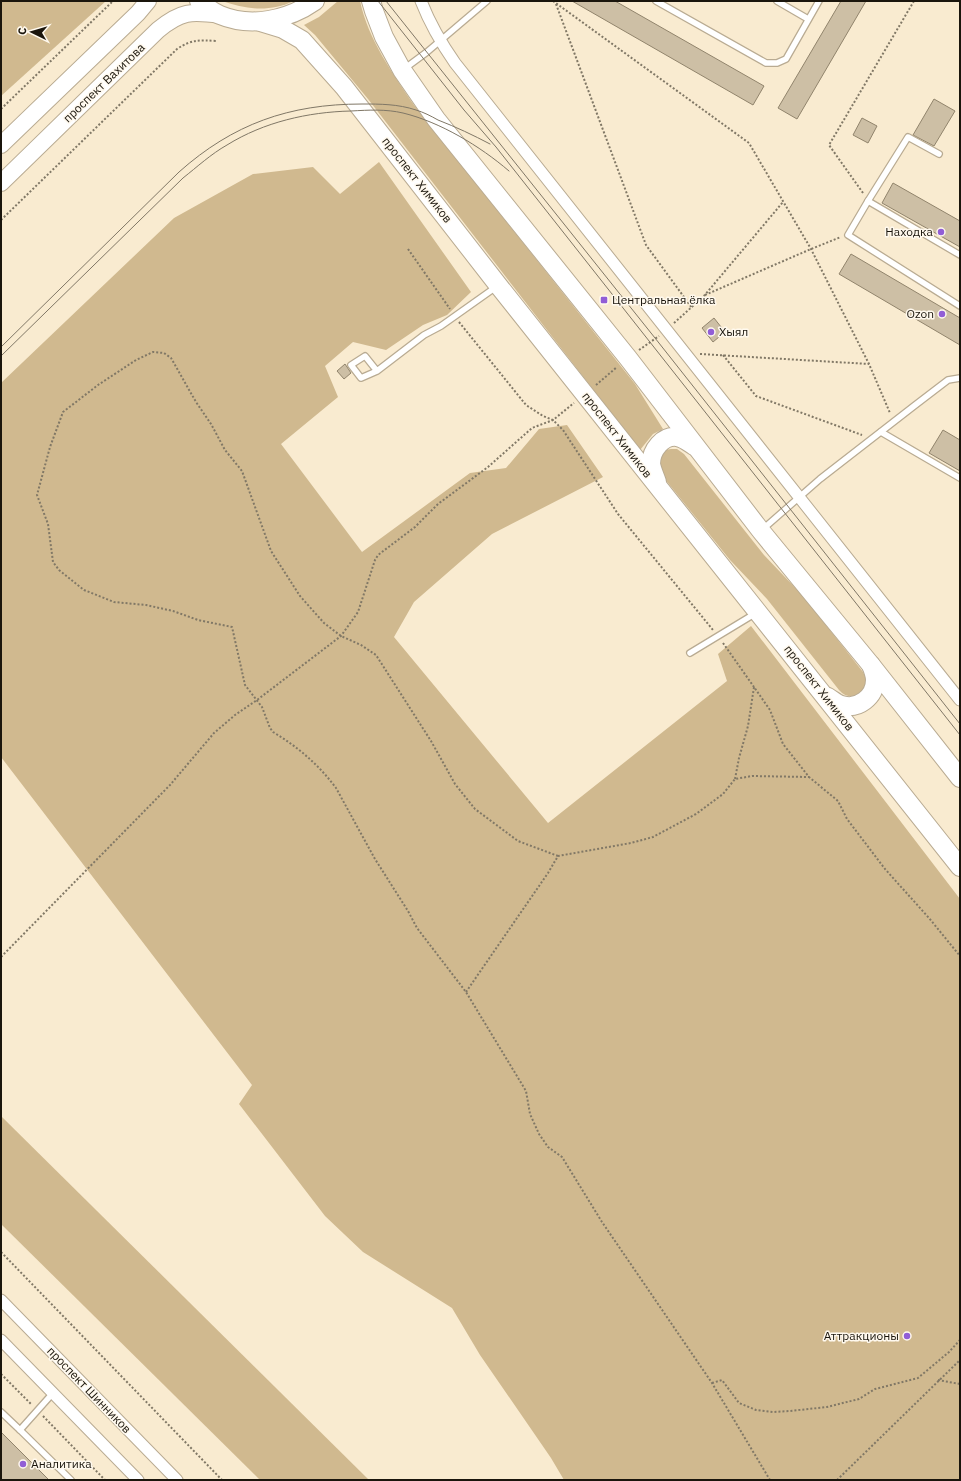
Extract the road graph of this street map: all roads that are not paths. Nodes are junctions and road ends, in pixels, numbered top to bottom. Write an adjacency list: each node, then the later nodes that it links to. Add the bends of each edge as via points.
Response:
1 (148, 1): 15 (main road)
2 (199, 1): 10 (main road, проспект Вахитова)
3 (315, 1): 12 (main road, проспект Вахитова, via 304,9 286,16)
4 (371, 1): 14 (main road, via 384,37)
5 (421, 1): 13 (street)
6 (487, 1): 13 (lane)
7 (656, 1): 11 (lane, via 766,63 777,63 786,58)
8 (777, 1): 11 (lane)
9 (819, 1): 11 (lane)
10 (220, 15): 12 (main road, проспект Вахитова); 17 (main road, проспект Вахитова, via 189,13 170,20)
11 (808, 19)
12 (260, 22): 20 (main road, проспект Химиков, via 283,29 302,40 318,55)
13 (440, 42): 14 (lane); 28 (street)
14 (402, 70): 25 (main road, via 436,119 628,358)
15 (1, 145)
16 (939, 154): 18 (lane, via 908,137)
17 (1, 183)
18 (868, 201): 19 (lane); 21 (lane, via 848,235)
19 (960, 255)
20 (498, 285): 22 (lane, via 441,326 424,335); 27 (main road, проспект Химиков)
21 (960, 306)
22 (377, 371)
23 (960, 378): 24 (lane, via 948,380)
24 (881, 432): 26 (lane); 28 (lane)
25 (695, 446): 27 (main road, via 675,437 665,440 658,446 651,464); 29 (main road)
26 (960, 478)
27 (659, 488): 30 (main road, проспект Химиков)
28 (799, 497): 29 (lane); 34 (street)
29 (761, 531): 32 (main road)
30 (758, 612): 31 (lane); 33 (main road, проспект Химиков)
31 (690, 653)
32 (871, 665): 33 (main road, via 875,679 874,689 861,704 842,705); 35 (main road)
33 (824, 695): 36 (main road, проспект Химиков)
34 (960, 700)
35 (960, 778)
36 (960, 867)
37 (1, 1300): 44 (street, проспект Шинников)
38 (1, 1340): 39 (street)
39 (53, 1393): 41 (lane); 43 (street)
40 (1, 1412): 41 (lane)
41 (20, 1430): 42 (lane)
42 (71, 1480)
43 (138, 1480)
44 (177, 1480)

